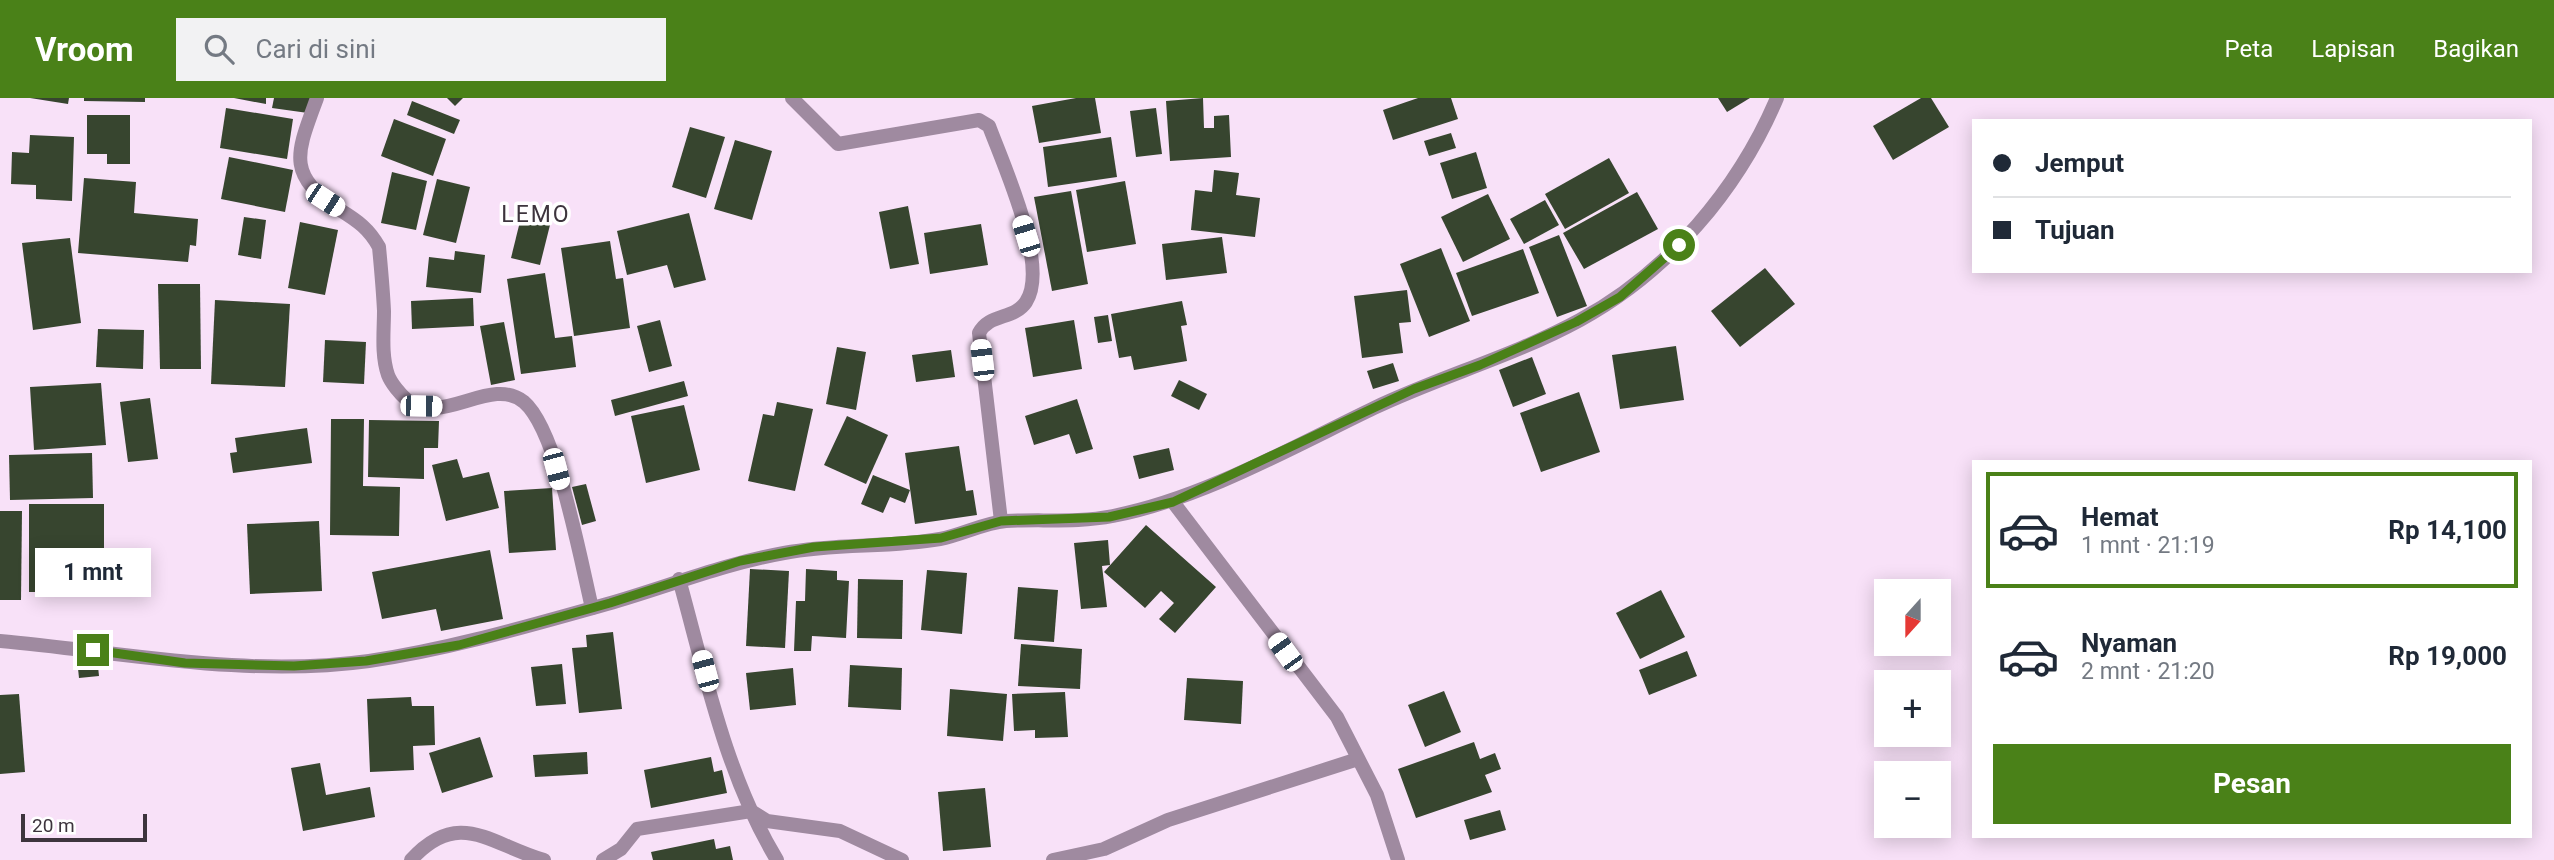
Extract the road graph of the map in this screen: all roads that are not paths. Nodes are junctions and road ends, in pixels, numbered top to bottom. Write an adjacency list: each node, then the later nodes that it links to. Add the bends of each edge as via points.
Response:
1 (317, 98): 7 (street, via 299,166 308,186 369,229 379,247 388,376 408,401 421,406 452,406 500,393 525,402 550,448)
2 (792, 98): 5 (street, via 838,144 979,120 989,126 1033,261 1027,301 1019,310 984,324 979,334)
3 (1777, 98): 4 (street, via 1763,130 1699,225 1620,297 1576,322 1414,389)
4 (1173, 502): 5 (street, via 1109,517); 9 (street, via 1337,718)
5 (1001, 521): 6 (street, via 941,538 814,547 740,561)
6 (680, 579): 7 (street); 10 (street, via 717,716)
7 (592, 608): 8 (street, via 459,645 366,661 294,666 185,663)
8 (0, 641)
9 (1358, 759): 16 (street, via 1168,820 1104,849); 17 (street, via 1377,795)
10 (751, 811): 13 (street, via 637,830 621,849); 14 (street); 15 (street, via 767,821 841,831)
11 (411, 860): 12 (street, via 437,838 476,832)
12 (544, 860)
13 (603, 860)
14 (777, 860)
15 (902, 860)
16 (1053, 860)
17 (1398, 860)

